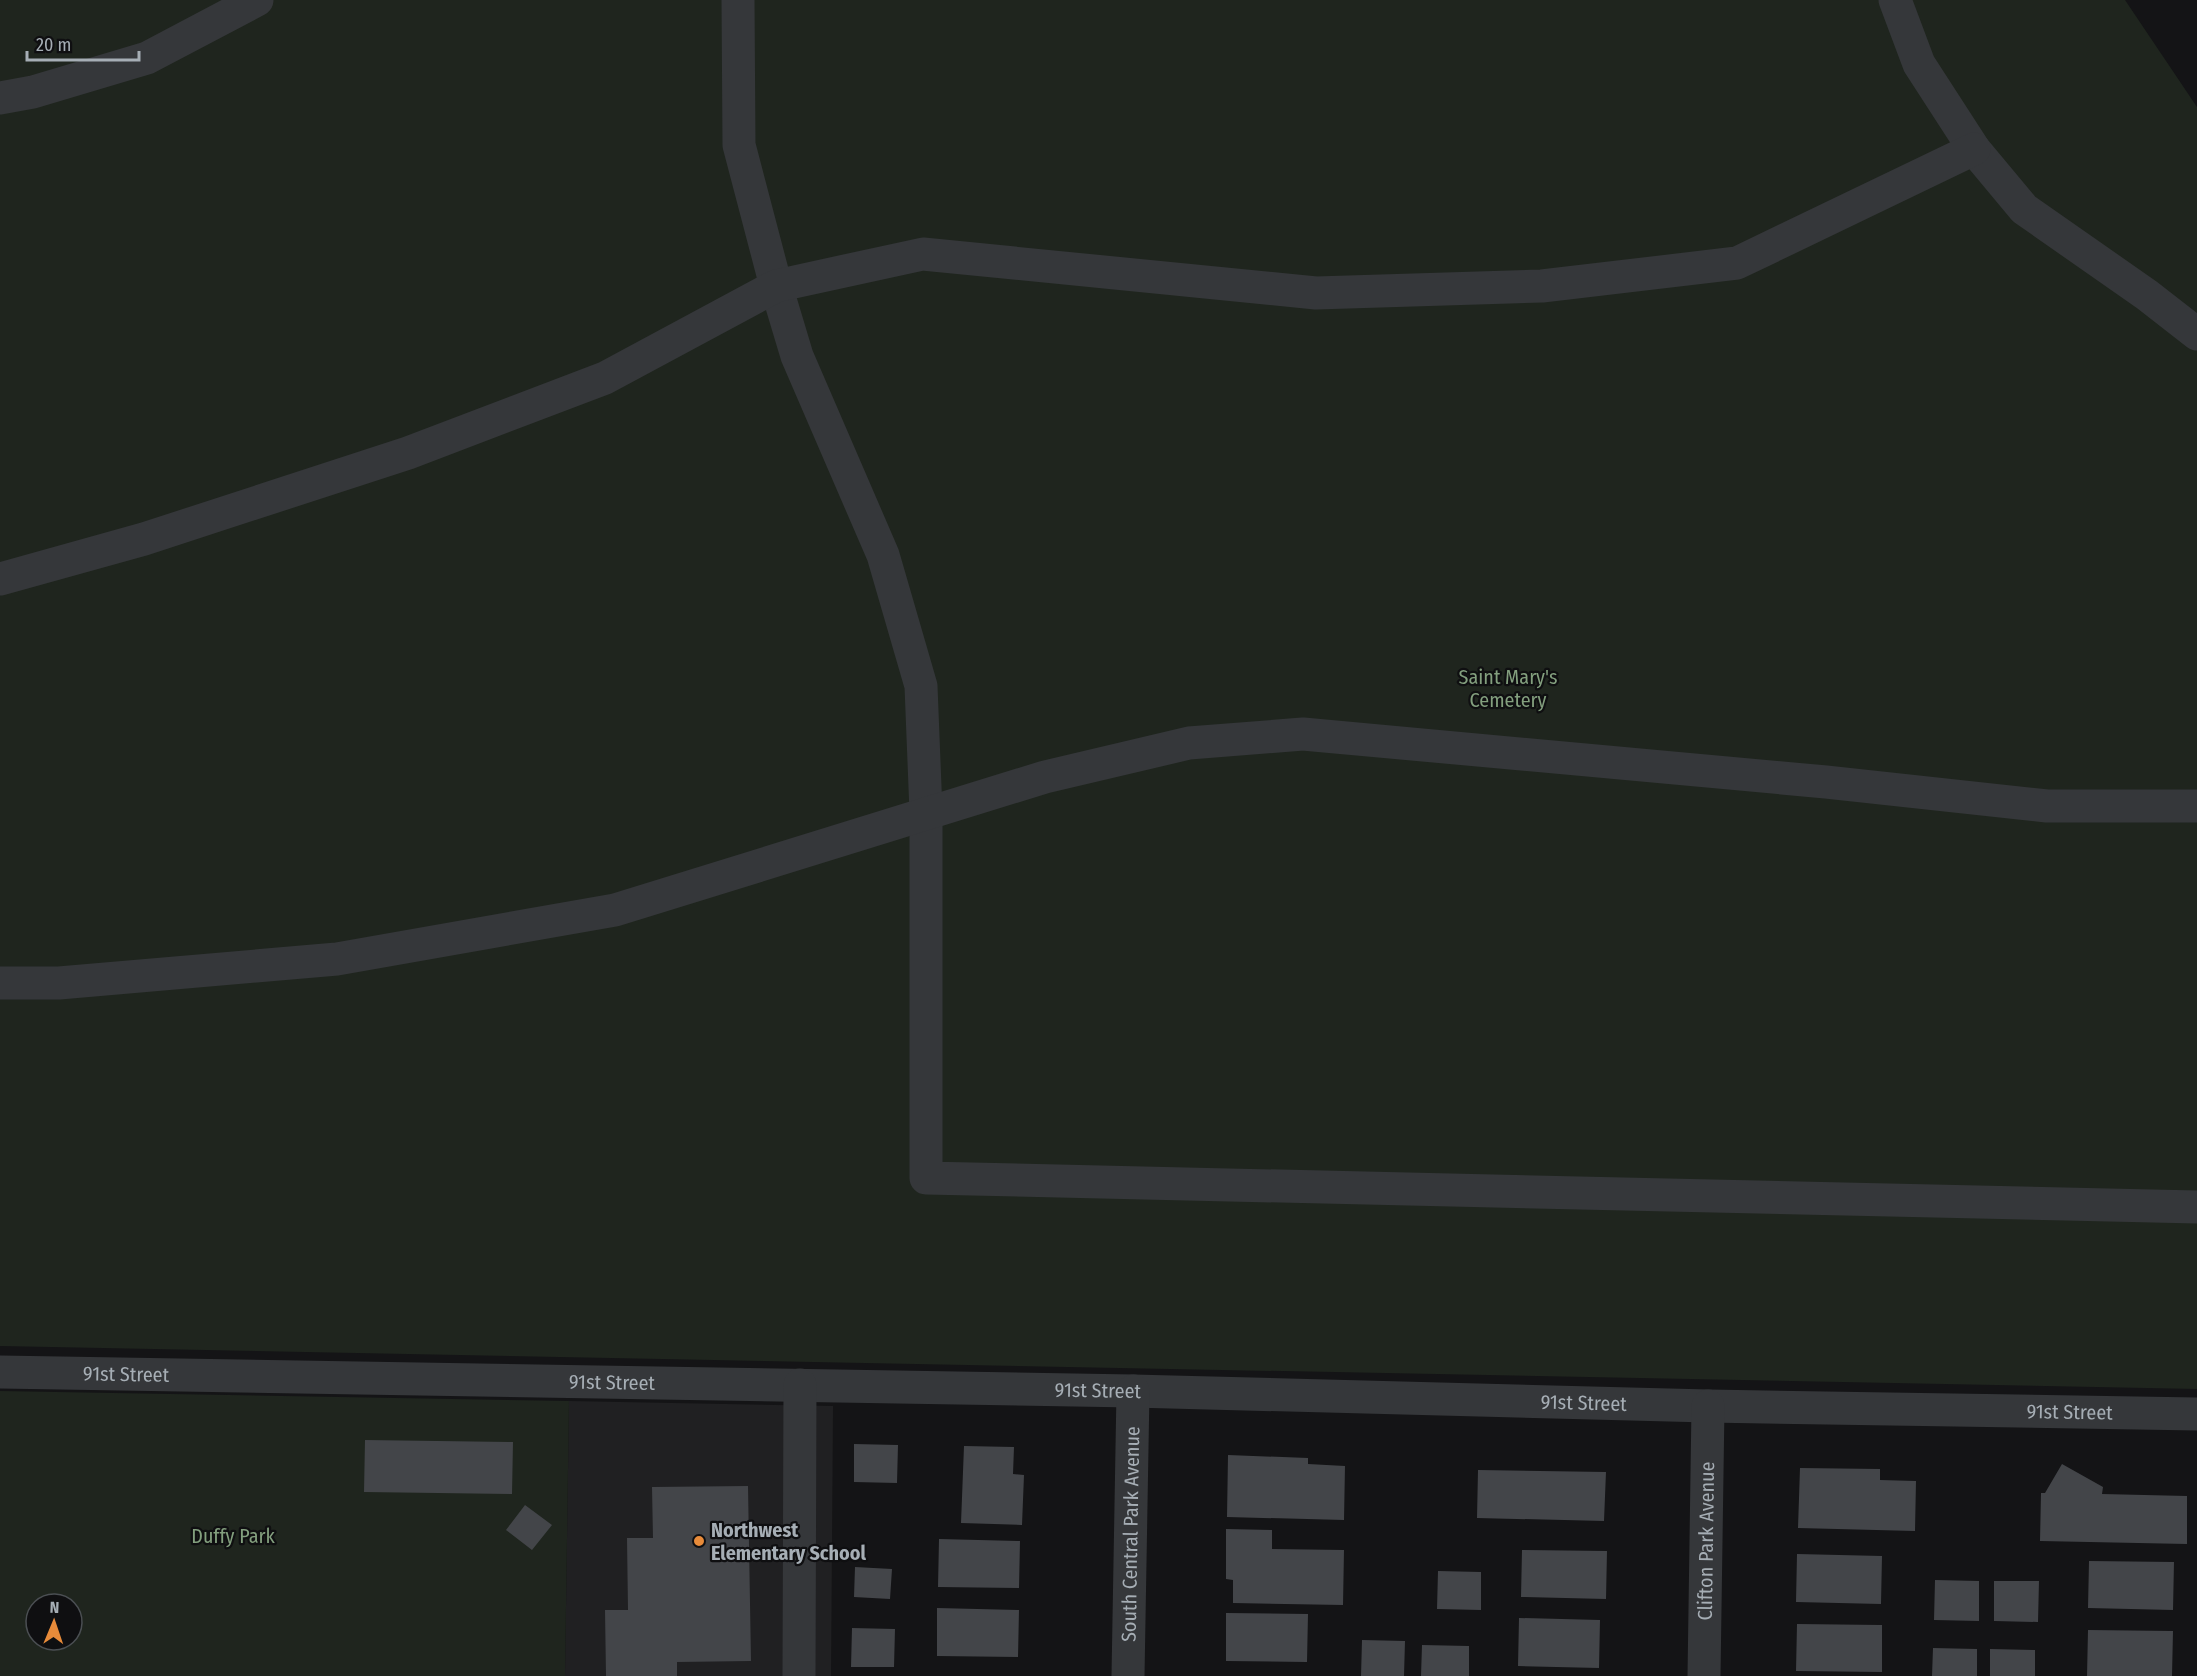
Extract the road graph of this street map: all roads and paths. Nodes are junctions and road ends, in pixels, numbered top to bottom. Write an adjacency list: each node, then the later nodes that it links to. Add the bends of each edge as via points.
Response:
1 (257, 0): 4 (street, via 147,58)
2 (738, 0): 6 (street, via 739,145)
3 (1895, 0): 5 (street, via 1919,64)
4 (0, 98)
5 (1974, 149): 6 (street, via 1737,263 1542,286 1316,293 923,254); 7 (street, via 2024,209)
6 (776, 286): 8 (street, via 605,378 408,453 144,539); 10 (street, via 797,356 883,555 918,675)
7 (2197, 334)
8 (0, 579)
9 (2197, 806): 10 (street, via 2047,806 1303,734 1189,743 1045,777)
10 (926, 812): 11 (street, via 615,910 337,959 59,983); 12 (street, via 926,1178)
11 (0, 983)
12 (2197, 1207)
13 (0, 1372): 14 (street, 91st Street)
14 (800, 1385): 15 (street, 91st Street); 18 (street)
15 (1133, 1391): 16 (street, 91st Street); 19 (street, South Central Park Avenue)
16 (1708, 1406): 17 (street, 91st Street); 20 (street, Clifton Park Avenue)
17 (2197, 1414)
18 (798, 1676)
19 (1128, 1676)
20 (1704, 1676)

